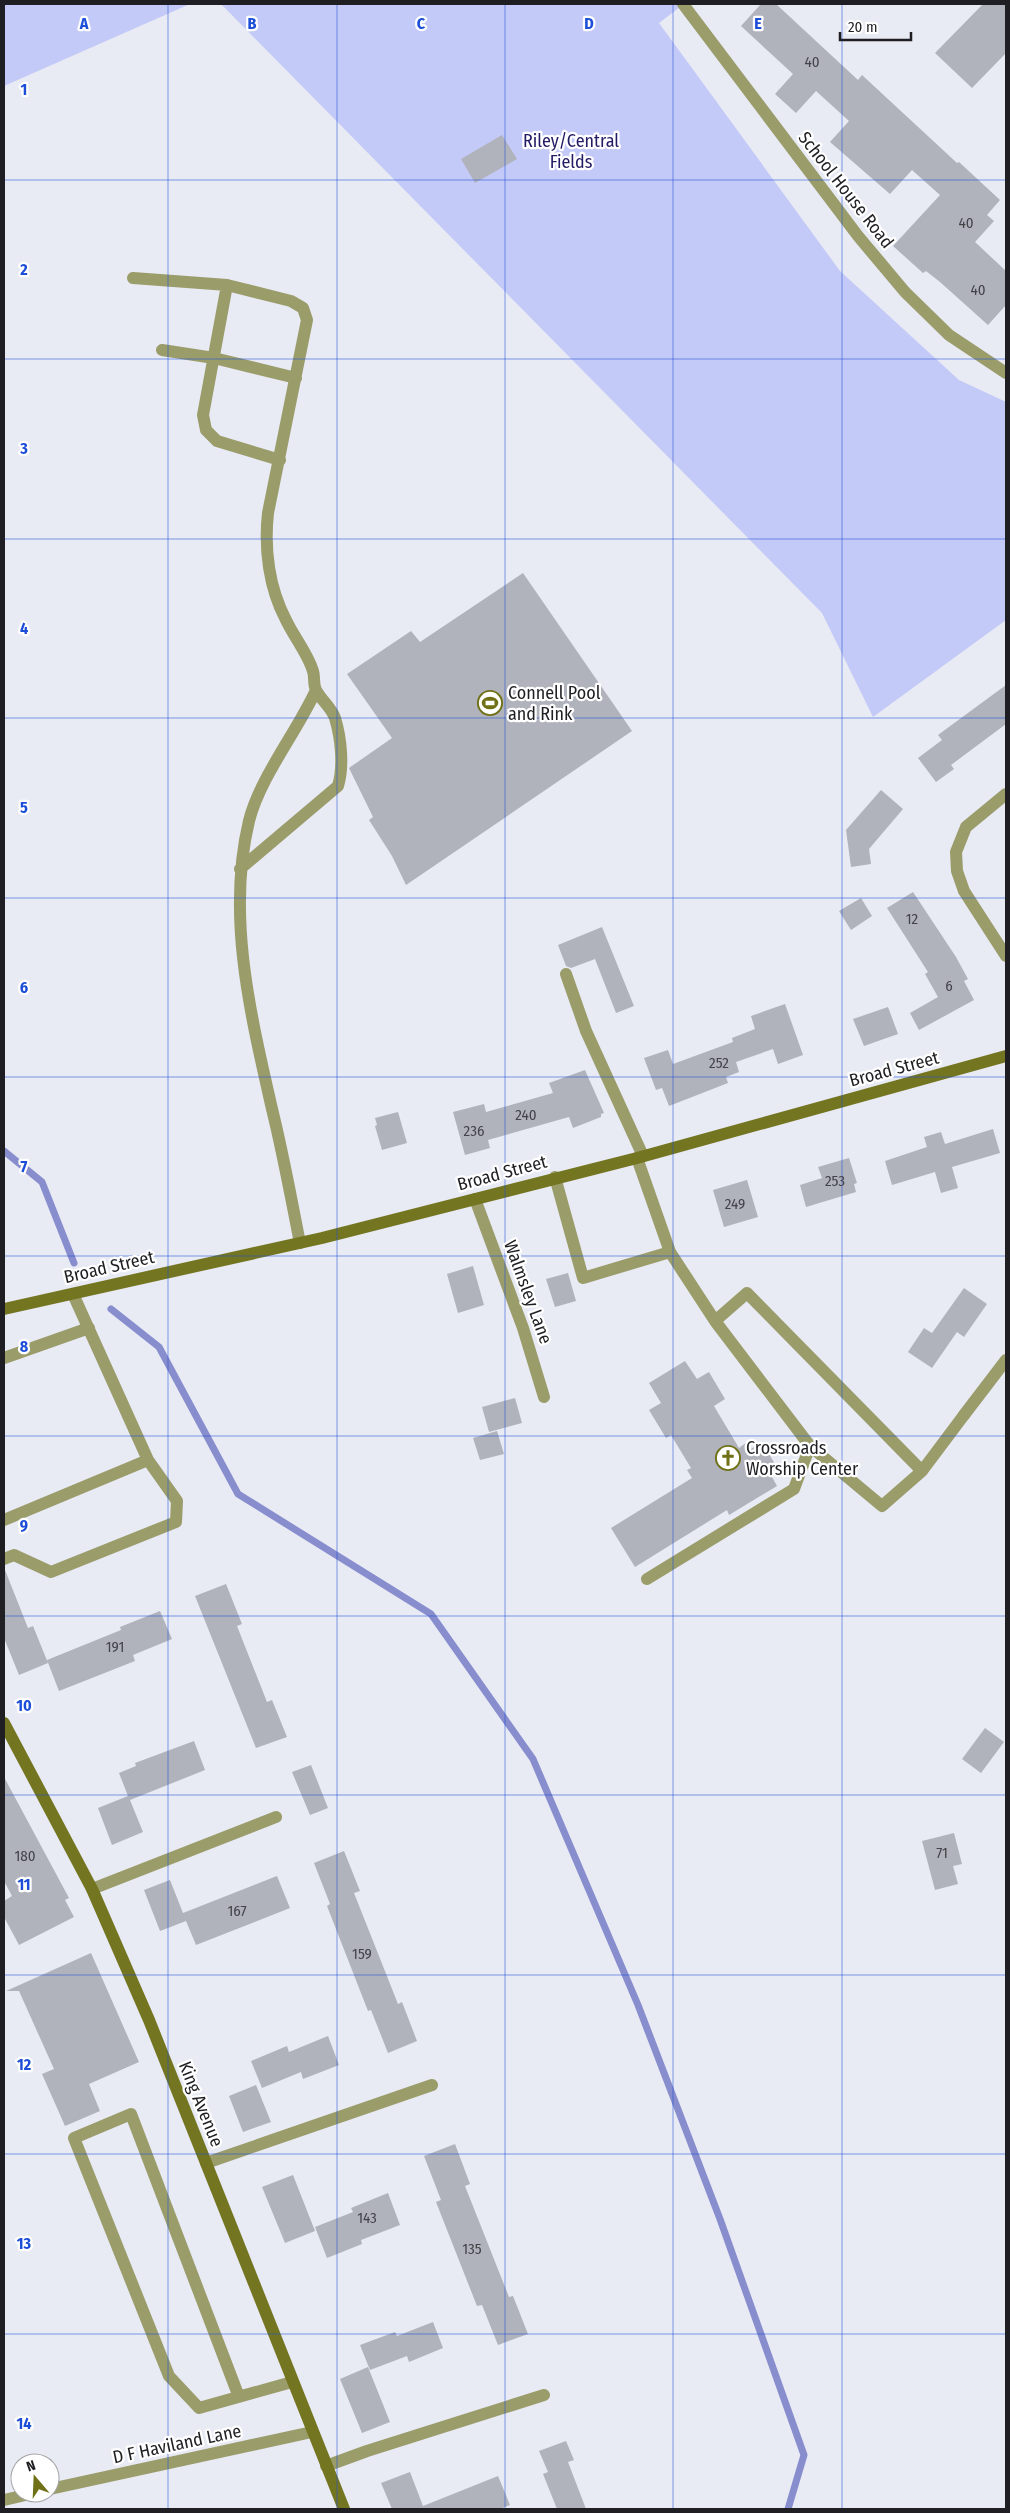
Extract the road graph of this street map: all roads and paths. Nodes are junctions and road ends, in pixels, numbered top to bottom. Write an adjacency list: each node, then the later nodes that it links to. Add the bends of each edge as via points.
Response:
1 (683, 4): 6 (street, School House Road, via 858,236 906,292 949,334)
2 (133, 278): 3 (street)
3 (227, 286): 5 (street); 7 (street, via 291,301 303,308 307,320)
4 (162, 350): 5 (street)
5 (214, 358): 7 (street); 8 (street, via 203,415 206,430 217,441)
6 (1006, 373)
7 (296, 378): 8 (street)
8 (280, 460): 9 (street, via 268,513 268,557 285,618 313,670)
9 (316, 690): 11 (street, via 304,717 262,786 249,819); 11 (street, via 335,718 342,772 338,786)
10 (1006, 794): 12 (street, via 966,827 956,852 957,871 964,891)
11 (240, 869): 18 (street, via 240,919 247,984)
12 (1006, 956)
13 (566, 974): 15 (street, via 586,1031)
14 (1006, 1056): 15 (main road, Broad Street)
15 (640, 1157): 16 (main road, Broad Street); 19 (street)
16 (555, 1177): 17 (main road, Broad Street); 19 (street, via 583,1278)
17 (474, 1199): 18 (main road, Broad Street); 26 (street, Walmsley Lane, via 523,1328)
18 (300, 1242): 20 (main road, Broad Street)
19 (670, 1252): 22 (street)
20 (73, 1294): 21 (main road, Broad Street); 23 (street)
21 (4, 1309)
22 (715, 1321): 27 (street); 29 (street, via 747,1293)
23 (89, 1328): 24 (street); 28 (street)
24 (4, 1358)
25 (1006, 1360): 29 (street)
26 (544, 1397)
27 (810, 1446): 29 (street, via 882,1506); 32 (street, via 794,1489)
28 (148, 1460): 30 (street); 31 (street, via 176,1501 176,1522 51,1572 14,1555)
29 (922, 1471)
30 (4, 1520)
31 (4, 1559)
32 (646, 1578)
33 (4, 1723): 35 (main road, King Avenue)
34 (276, 1817): 35 (street)
35 (92, 1889): 37 (main road, King Avenue)
36 (432, 2085): 37 (street)
37 (206, 2163): 38 (main road, King Avenue)
38 (292, 2382): 40 (street); 41 (main road, King Avenue)
39 (544, 2395): 42 (street)
40 (239, 2397): 40 (street, via 199,2408 169,2376 74,2138 131,2114)
41 (312, 2432): 42 (main road, King Avenue); 43 (street, D F Haviland Lane)
42 (326, 2466): 44 (main road, King Avenue)
43 (60, 2487)
44 (344, 2509)

